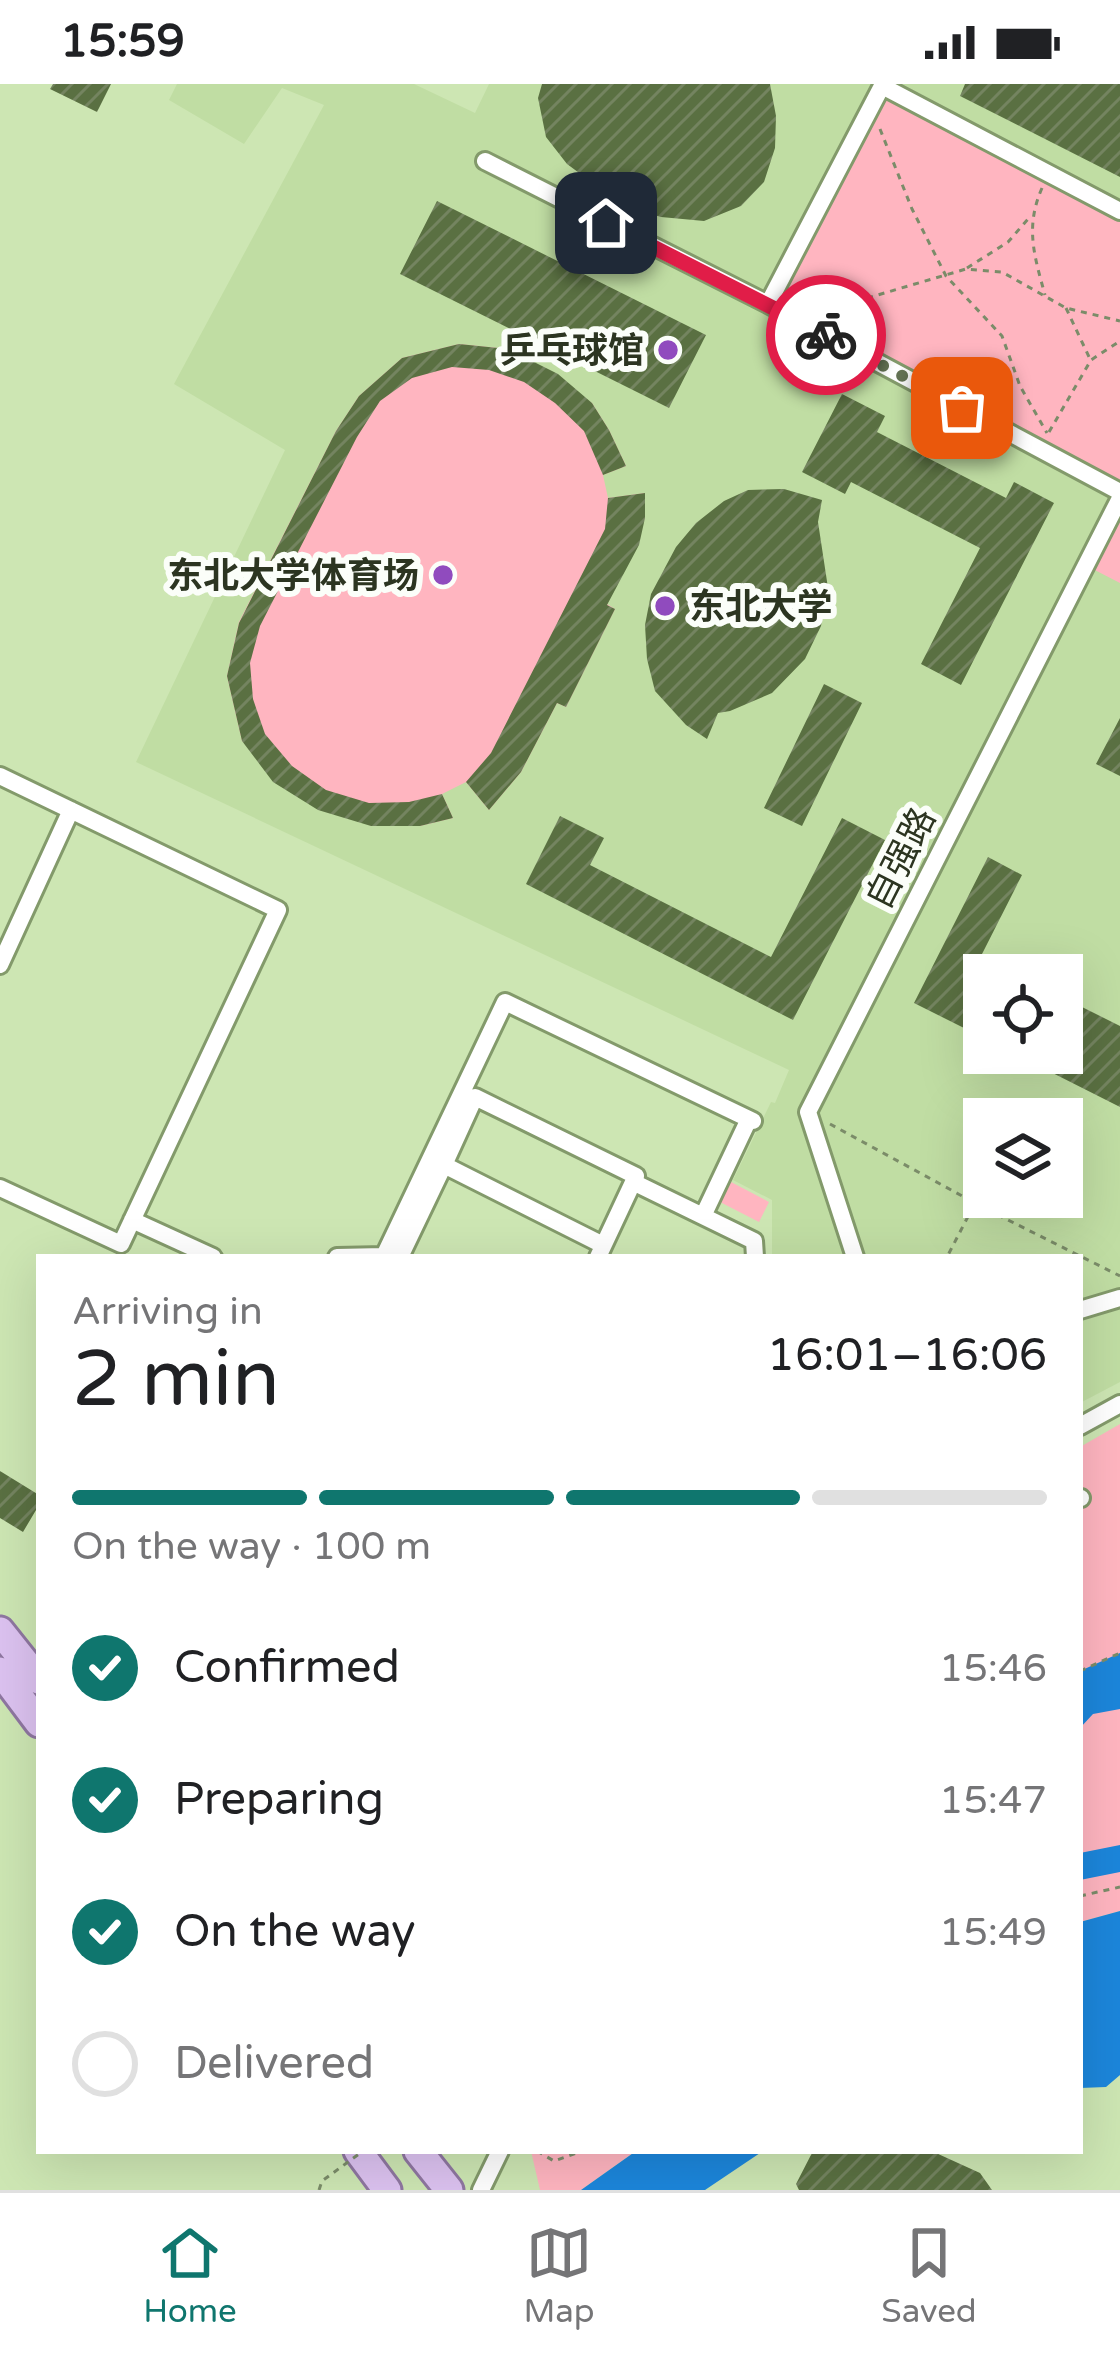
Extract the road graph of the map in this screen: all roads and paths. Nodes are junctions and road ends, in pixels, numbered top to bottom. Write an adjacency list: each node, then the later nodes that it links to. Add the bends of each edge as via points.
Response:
1 (882, 85): 4 (street); 10 (street)
2 (879, 127): 8 (path)
3 (485, 161): 10 (street)
4 (1048, 175): 5 (street); 6 (path)
5 (1120, 211)
6 (1032, 214): 7 (path, via 1008,242); 9 (path)
7 (966, 269): 8 (path); 9 (path, via 1002,272)
8 (946, 276): 11 (path, via 847,304); 15 (path, via 1002,336 1048,434)
9 (1045, 296): 12 (path)
10 (768, 304): 16 (street)
11 (810, 306)
12 (1066, 308): 13 (path); 15 (path)
13 (1120, 321)
14 (1120, 340): 15 (path)
15 (1091, 360)
16 (1120, 495): 20 (street, 自强路)
17 (0, 776): 18 (street)
18 (71, 810): 19 (street); 28 (street, via 278,910)
19 (0, 965)
20 (808, 1112): 24 (path); 34 (street)
21 (444, 1165): 22 (street, via 475,1097 635,1176); 29 (street); 32 (street)
22 (633, 1182): 25 (street); 29 (street)
23 (0, 1188): 28 (street, via 121,1244)
24 (963, 1196)
25 (703, 1216): 31 (street, via 751,1120 506,1002); 33 (street, via 754,1241)
26 (967, 1218): 35 (path)
27 (1005, 1218): 36 (path)
28 (132, 1220): 30 (street)
29 (601, 1251)
30 (206, 1254)
31 (394, 1254)
32 (394, 1254)
33 (755, 1254)
34 (854, 1254)
35 (949, 1254)
36 (1076, 1254)
37 (1083, 1257): 38 (path)
38 (1120, 1276)
39 (1120, 1298): 40 (street)
40 (1083, 1309)
41 (1120, 1404): 42 (street)
42 (1083, 1424)
43 (0, 1631): 47 (main road)
44 (1120, 1653): 45 (path)
45 (1083, 1670)
46 (0, 1671): 48 (main road)
47 (36, 1675)
48 (36, 1719)
49 (1120, 1887): 50 (path)
50 (1083, 1895)
51 (357, 2154): 57 (path, bridge)
52 (363, 2154): 58 (main road)
53 (420, 2154): 59 (main road)
54 (499, 2154): 60 (street)
55 (542, 2154): 56 (path, via 554,2161)
56 (574, 2154)
57 (319, 2190)
58 (387, 2190)
59 (449, 2190)
60 (481, 2190)

